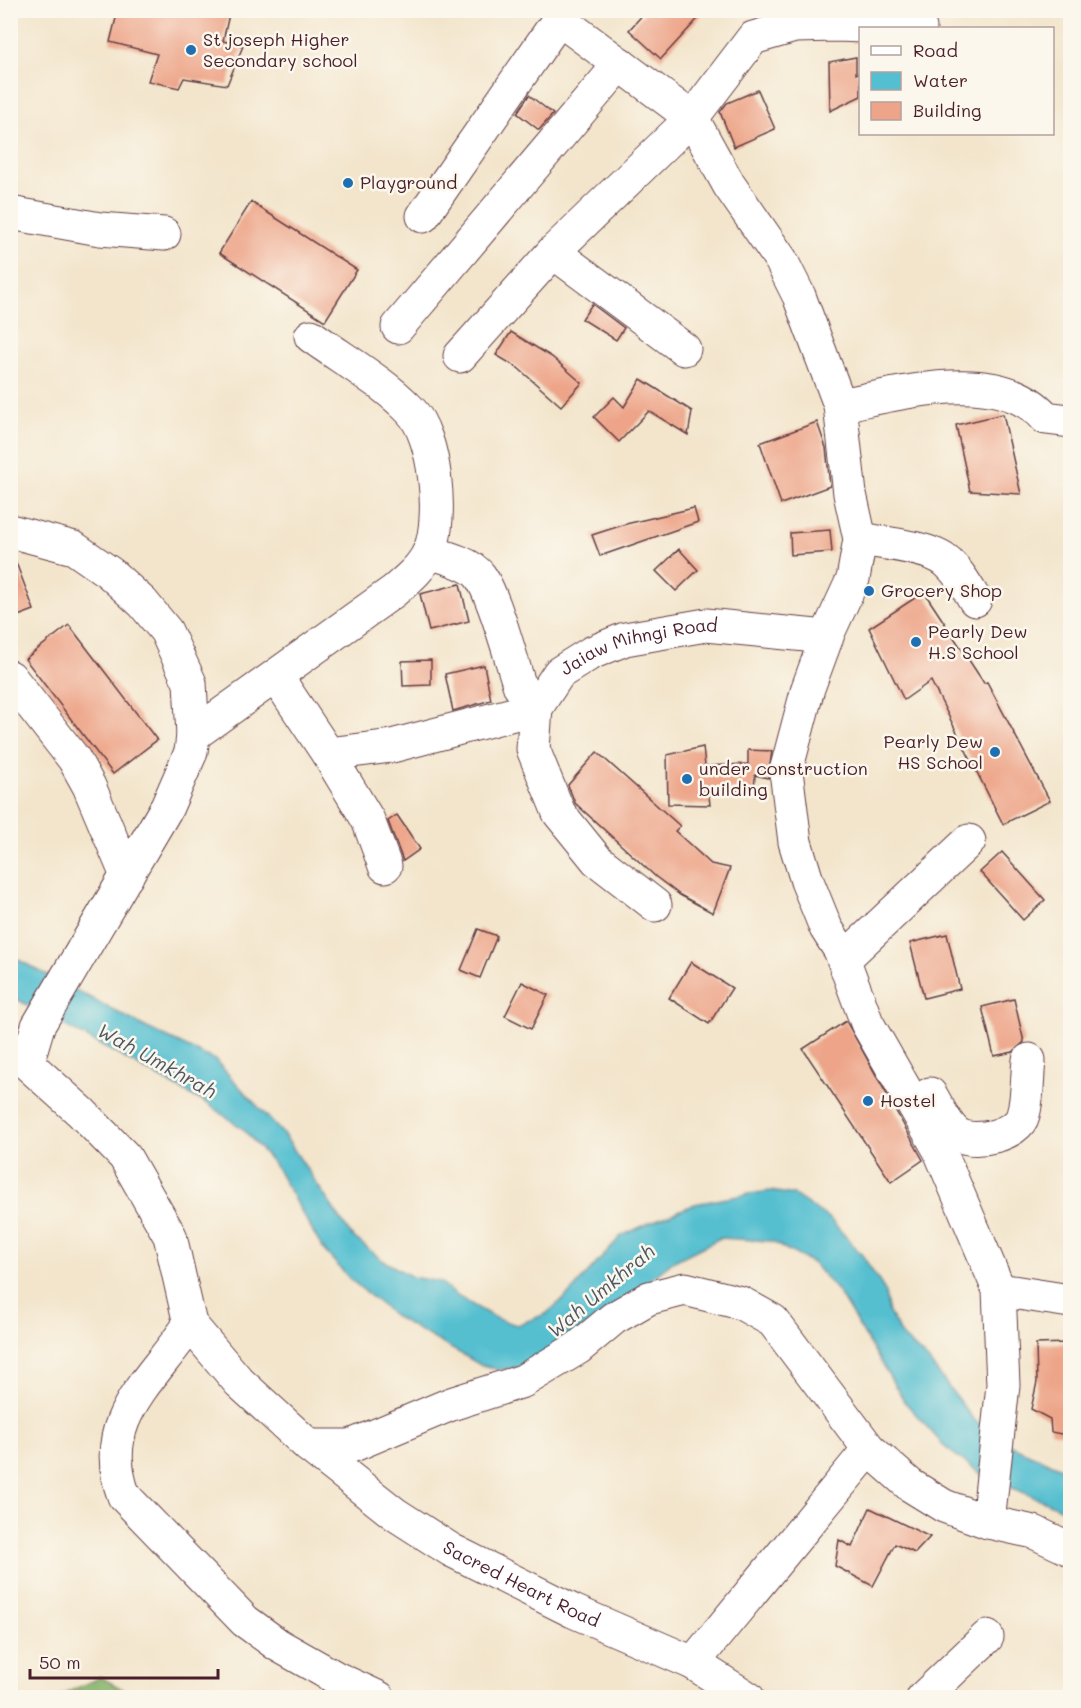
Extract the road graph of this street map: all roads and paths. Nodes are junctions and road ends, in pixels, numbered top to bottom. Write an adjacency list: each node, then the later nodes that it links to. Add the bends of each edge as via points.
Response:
1 (769, 10): 4 (street)
2 (559, 15): 5 (street); 8 (street)
3 (892, 27): 4 (street, via 795,26)
4 (753, 38): 6 (street)
5 (620, 64): 6 (street); 11 (street)
6 (692, 118): 10 (street); 15 (street, via 729,185 781,260 799,296)
7 (10, 213): 9 (street, via 100,229)
8 (423, 216)
9 (164, 234)
10 (553, 252): 13 (street); 14 (street)
11 (398, 327)
12 (311, 336): 19 (street, via 389,392 424,429 432,452 436,528)
13 (684, 349)
14 (460, 356)
15 (840, 405): 16 (street, via 943,386 1002,391 1037,407 1046,418); 18 (street, via 850,494)
16 (1071, 421)
17 (10, 531): 25 (street, via 74,548 143,603 166,631 190,683)
18 (860, 539): 20 (street, via 945,560); 21 (street, via 853,579)
19 (429, 552): 22 (street, via 416,573 394,591); 24 (street, via 479,575)
20 (975, 600)
21 (826, 638): 24 (street, Jaiaw Mihngi Road, via 706,625 625,639 591,653); 31 (street, via 786,771 795,842 826,928)
22 (276, 676): 25 (street); 26 (street)
23 (10, 677): 29 (street, via 74,759)
24 (528, 698): 26 (street, via 393,746); 30 (street, Jaiaw Mihngi Road, via 533,749 559,813 597,860)
25 (193, 735): 29 (street, via 191,752 180,778)
26 (328, 754): 28 (street, via 368,820)
27 (969, 841): 31 (street)
28 (385, 866)
29 (127, 876): 32 (street)
30 (655, 905)
31 (844, 959): 34 (street, via 867,1023)
32 (19, 1056): 37 (street, via 125,1157 170,1236)
33 (1029, 1060): 34 (street, via 1023,1116 1018,1126 1009,1133 971,1138 950,1127 918,1078)
34 (893, 1069): 35 (street, via 939,1149)
35 (999, 1290): 36 (street); 40 (street, via 1003,1385)
36 (1071, 1301)
37 (190, 1324): 38 (street, Sacred Heart Road, via 239,1382); 44 (street, via 136,1394 121,1426 115,1449 115,1473 124,1496 245,1621 288,1651)
38 (309, 1446): 39 (street, via 351,1446 451,1404 523,1381 578,1348 614,1318 649,1298 685,1288 741,1303 772,1321); 43 (street, Sacred Heart Road, via 395,1514 450,1550 563,1606)
39 (869, 1449): 40 (street, via 910,1485 944,1506); 43 (street)
40 (988, 1522): 41 (street, via 1035,1532)
41 (1071, 1549)
42 (987, 1637): 46 (street)
43 (693, 1663): 45 (street, Sacred Heart Road)
44 (379, 1698)
45 (748, 1698)
46 (923, 1698)

